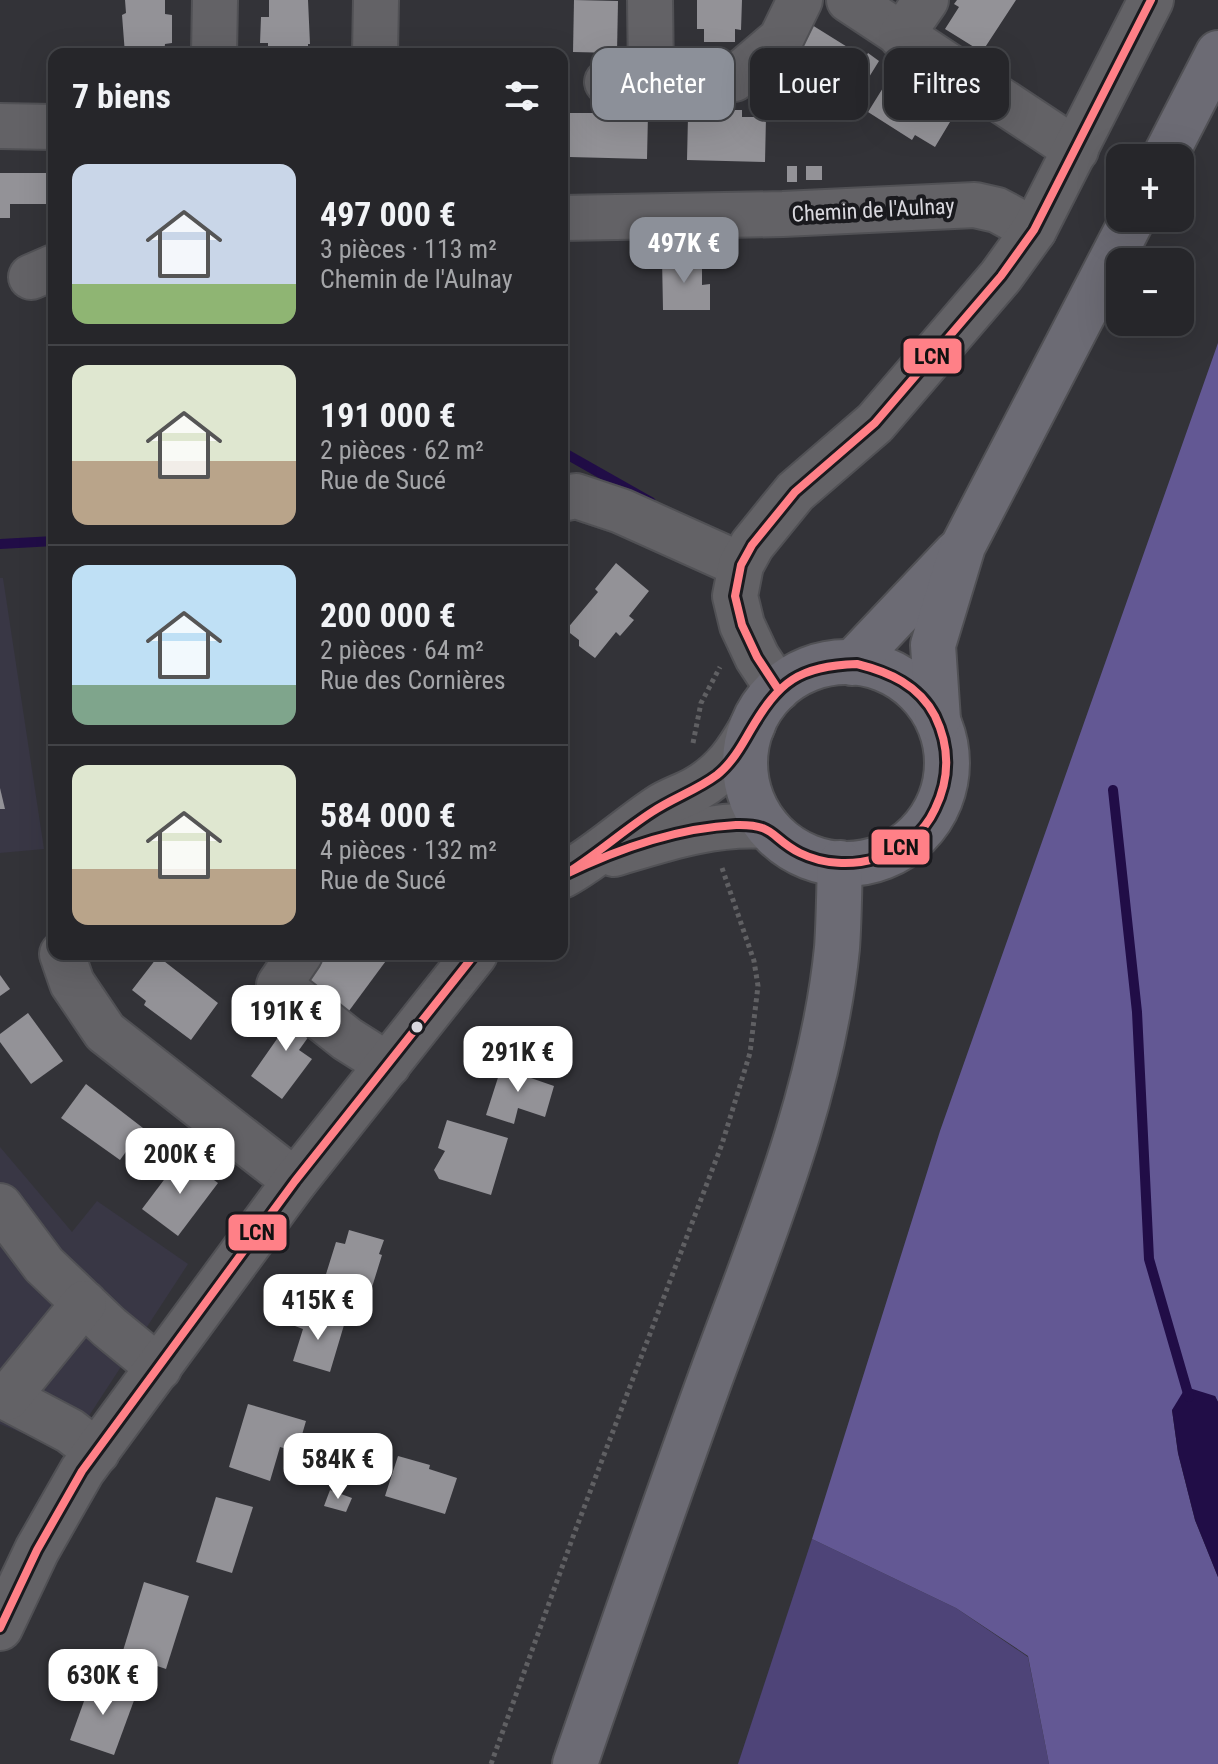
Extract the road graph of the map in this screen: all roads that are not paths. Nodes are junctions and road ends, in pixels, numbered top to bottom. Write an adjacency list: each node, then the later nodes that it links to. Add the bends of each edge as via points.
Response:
1 (215, 0): 9 (street)
2 (376, 0): 10 (street)
3 (650, 0): 11 (street)
4 (800, 0): 13 (street, via 781,39)
5 (849, 0): 8 (street)
6 (926, 0): 8 (street)
7 (1151, 0): 17 (street)
8 (901, 36): 17 (street)
9 (214, 48)
10 (375, 48)
11 (651, 48)
12 (1218, 53): 16 (main road)
13 (734, 79)
14 (0, 126): 15 (street)
15 (48, 127)
16 (1171, 144)
17 (1076, 150): 19 (street)
18 (568, 218): 19 (street, Chemin de l'Aulnay, via 975,205)
19 (1034, 230): 23 (street, via 884,412 795,492)
20 (1126, 232): 22 (main road)
21 (568, 498): 23 (street, via 621,511)
22 (963, 546): 24 (main road); 26 (main road, via 933,645)
23 (741, 565): 25 (street, via 735,596 745,635)
24 (852, 663): 25 (main road, via 812,668); 26 (main road, via 882,669 909,684)
25 (778, 689): 27 (main road)
26 (938, 720): 30 (main road, via 947,776 935,812 911,841 895,851)
27 (753, 725): 28 (street); 29 (main road, via 745,766 748,788)
28 (704, 808): 29 (street, via 725,826); 31 (street, via 661,806)
29 (767, 826): 30 (main road, via 799,853)
30 (840, 863): 43 (main road, via 837,950 801,1118)
31 (573, 870)
32 (64, 960): 36 (street, via 72,983 105,1032)
33 (296, 960): 35 (street, via 279,985)
34 (470, 960): 35 (street)
35 (388, 1065): 36 (street)
36 (295, 1181): 39 (street)
37 (9, 1218): 38 (street, via 44,1265)
38 (84, 1303): 39 (street); 40 (street)
39 (159, 1368): 41 (street)
40 (3, 1396): 41 (street, via 70,1431)
41 (97, 1452): 42 (street, via 63,1502)
42 (0, 1628)
43 (575, 1764)

